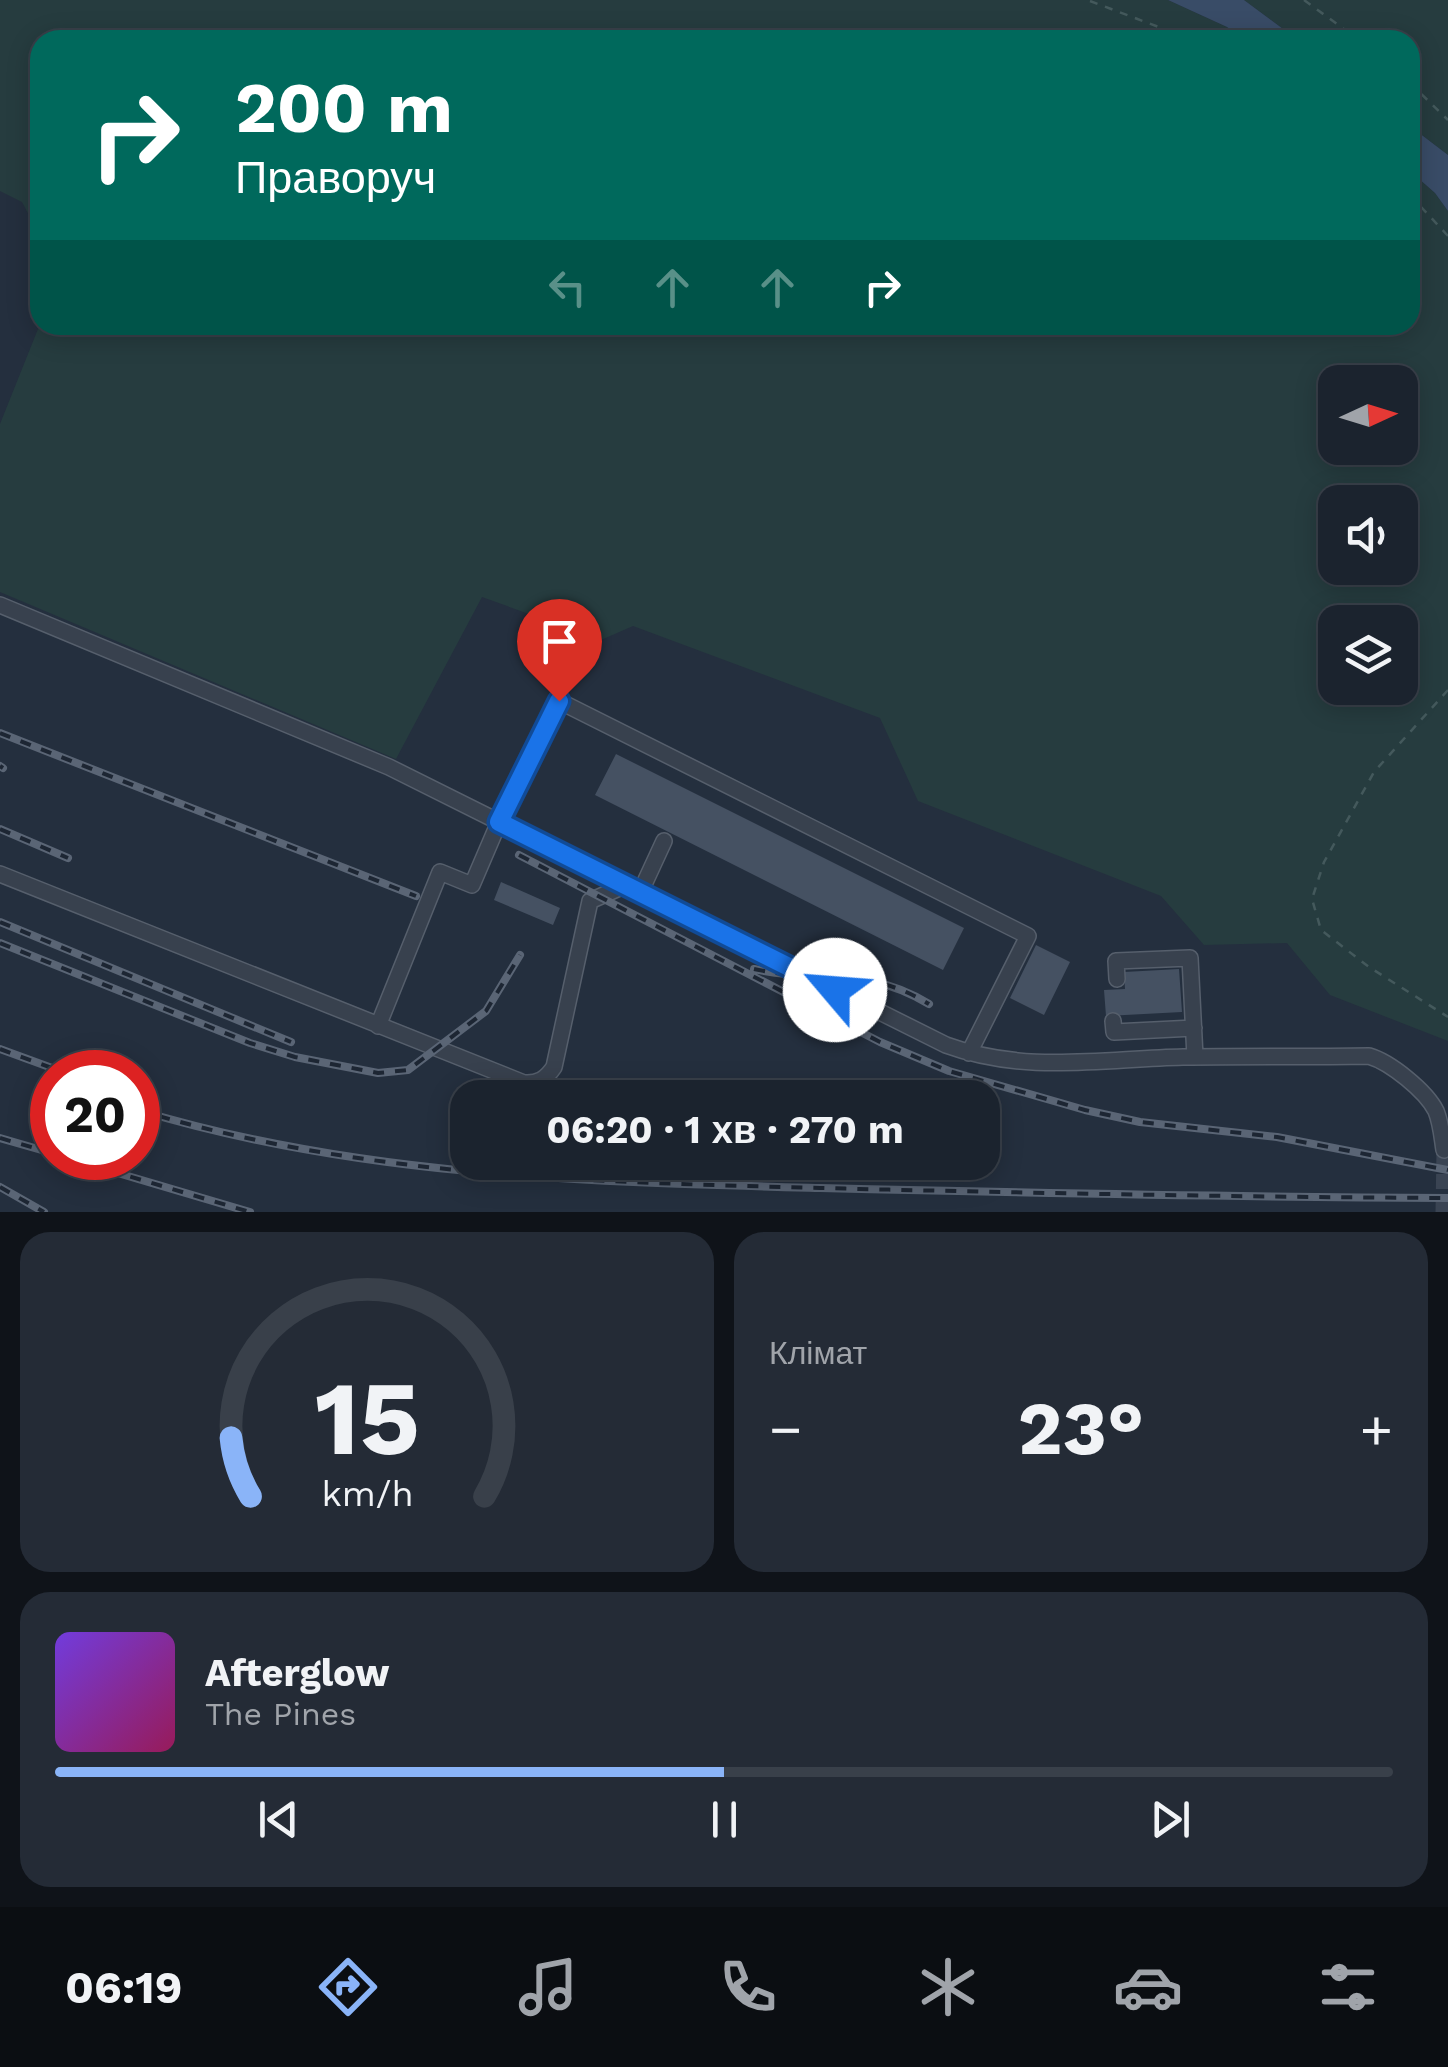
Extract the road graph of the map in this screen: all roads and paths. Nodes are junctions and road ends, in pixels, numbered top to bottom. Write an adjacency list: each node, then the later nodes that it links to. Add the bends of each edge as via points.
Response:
1 (1304, 0): 4 (path)
2 (1090, 1): 3 (path)
3 (1167, 30)
4 (1346, 30)
5 (1420, 93): 6 (path)
6 (1448, 120)
7 (1420, 206): 8 (path)
8 (1448, 236)
9 (0, 605): 11 (lane, via 389,767)
10 (1448, 690): 16 (path, via 1374,772 1324,862 1312,899 1321,930)
11 (499, 822): 14 (lane); 18 (lane, via 472,885 440,872); 20 (lane, via 559,701 1028,936)
12 (664, 841): 14 (lane)
13 (0, 874): 18 (lane)
14 (633, 889): 18 (lane, via 590,901 554,1067 542,1081 524,1083); 20 (lane)
15 (1117, 979): 19 (lane, via 1116,961 1190,958)
16 (1448, 1017)
17 (1113, 1020): 19 (lane, via 1114,1032)
18 (378, 1026)
19 (1194, 1028): 21 (lane)
20 (970, 1054): 21 (lane, via 1040,1064)
21 (1195, 1057): 22 (lane, via 1379,1059 1430,1102)
22 (1444, 1150)

